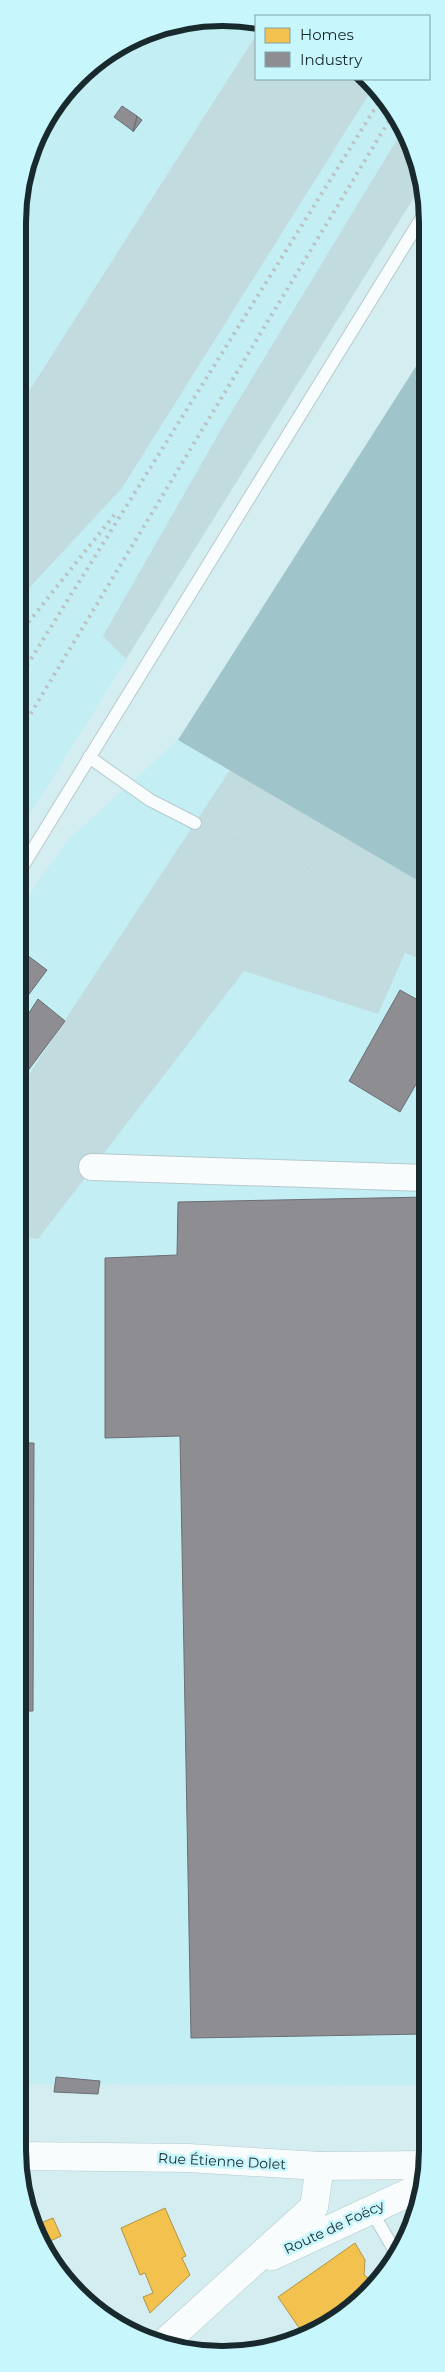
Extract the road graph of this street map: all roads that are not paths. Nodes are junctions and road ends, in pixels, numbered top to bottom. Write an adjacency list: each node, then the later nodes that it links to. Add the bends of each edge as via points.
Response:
1 (419, 222): 2 (lane)
2 (89, 757): 3 (lane, via 150,800); 4 (lane)
3 (195, 823)
4 (26, 860)
5 (92, 1168): 6 (street)
6 (419, 1178)
7 (27, 2156): 9 (street, Rue Étienne Dolet, via 188,2158)
8 (418, 2165): 9 (street, Rue Étienne Dolet)
9 (320, 2166): 13 (street, Route de Foëcy, via 314,2207)
10 (414, 2190): 11 (street, Route de Foëcy)
11 (372, 2210): 12 (lane); 13 (street, Route de Foëcy)
12 (393, 2247)
13 (245, 2268): 14 (street, Route de Foëcy)
14 (169, 2338)

